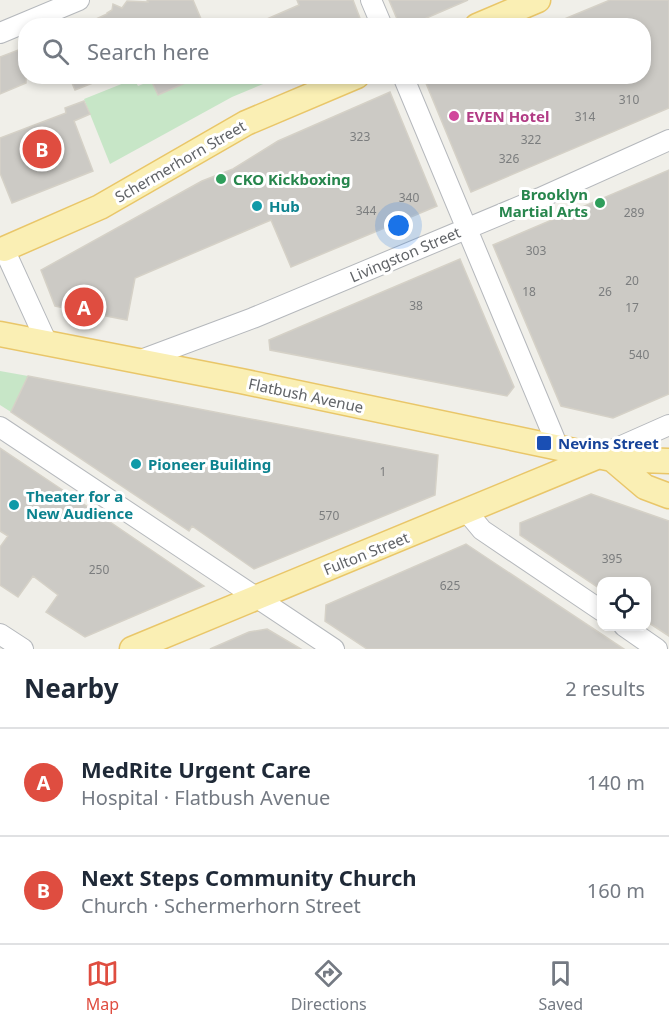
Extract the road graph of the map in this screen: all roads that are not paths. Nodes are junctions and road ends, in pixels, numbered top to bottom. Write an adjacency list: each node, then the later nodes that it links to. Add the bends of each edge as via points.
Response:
1 (79, 0): 4 (street)
2 (371, 0): 5 (street)
3 (538, 0): 6 (main road)
4 (36, 18)
5 (379, 18)
6 (496, 18)
7 (18, 25): 8 (street)
8 (0, 33)
9 (338, 84): 13 (main road, Schermerhorn Street, via 246,123 100,207)
10 (406, 84): 12 (street)
11 (669, 140): 12 (street, Livingston Street)
12 (467, 228): 16 (street, Livingston Street, via 253,318); 19 (street)
13 (1, 248): 15 (street)
14 (0, 334): 15 (main road, Flatbush Avenue)
15 (47, 343): 16 (main road, Flatbush Avenue)
16 (138, 361): 19 (main road, Flatbush Avenue)
17 (669, 425): 20 (street)
18 (0, 427): 24 (street)
19 (558, 447): 20 (main road, Flatbush Avenue)
20 (606, 458): 21 (main road); 22 (main road, via 645,488); 23 (main road, Fulton Street)
21 (669, 461)
22 (669, 495)
23 (467, 512): 24 (main road, Fulton Street); 25 (street, via 482,530)
24 (258, 597): 29 (main road, Fulton Street); 30 (street)
25 (597, 608)
26 (630, 631): 31 (street)
27 (0, 634): 28 (street)
28 (23, 649)
29 (132, 649)
30 (334, 649)
31 (657, 649)

